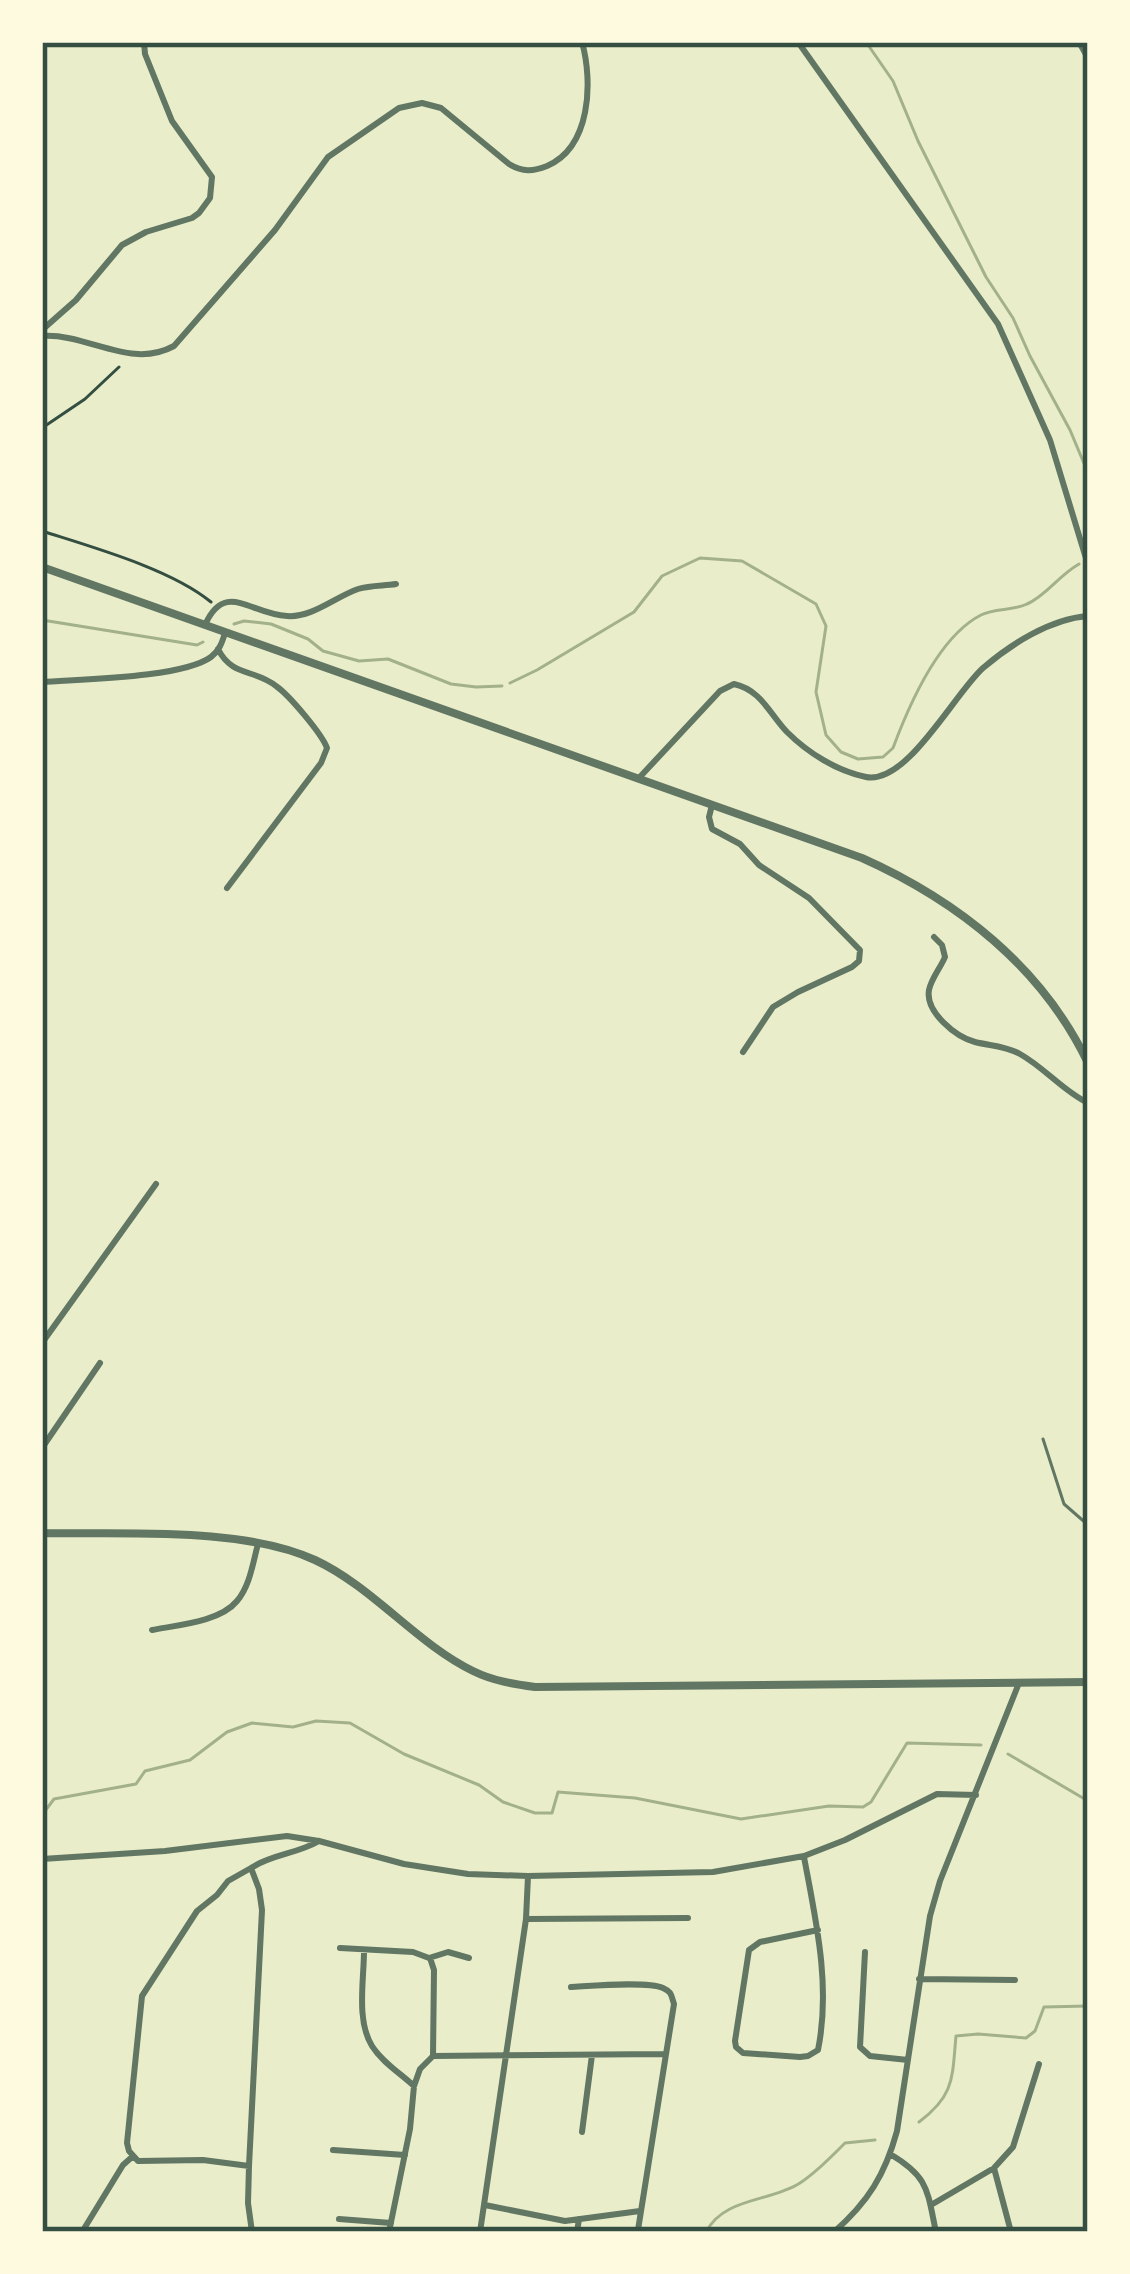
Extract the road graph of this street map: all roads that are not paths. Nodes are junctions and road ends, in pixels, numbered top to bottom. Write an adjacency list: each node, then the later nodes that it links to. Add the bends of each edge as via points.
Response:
1 (144, 42): 6 (street, via 172,121 212,177 210,198 192,218 122,245)
2 (582, 42): 6 (street, via 582,123 554,163 520,170 441,108 399,108 328,157 174,346 128,354)
3 (798, 42): 7 (street, via 998,324 1050,440)
4 (1079, 42): 5 (street)
5 (1088, 58)
6 (42, 333)
7 (1088, 565)
8 (42, 567): 11 (street)
9 (397, 584): 11 (street, via 362,588 295,616 221,602)
10 (1088, 616): 15 (street, via 1040,630 985,667 909,758 883,776 826,761 789,734 760,697 734,684)
11 (205, 625): 12 (street)
12 (226, 632): 13 (street); 15 (street)
13 (218, 649): 14 (street, via 179,669); 17 (street, via 227,664 276,685 327,748)
14 (42, 682)
15 (638, 778): 16 (street)
16 (712, 805): 19 (street, via 712,829 809,898 861,956 773,1007); 20 (street, via 862,858 933,893 1006,951)
17 (227, 888)
18 (934, 937): 21 (street, via 946,957 929,987 934,1011 965,1038 1014,1051)
19 (743, 1052)
20 (1088, 1063)
21 (1088, 1103)
22 (156, 1184): 23 (street)
23 (42, 1343)
24 (100, 1363): 26 (street)
25 (1043, 1439): 27 (lane, via 1064,1504)
26 (42, 1448)
27 (1088, 1525)
28 (42, 1533): 29 (street)
29 (258, 1542): 30 (street, via 236,1603); 32 (street, via 334,1570 454,1660 508,1683)
30 (152, 1630)
31 (1088, 1682): 32 (street)
32 (1019, 1683): 33 (street)
33 (976, 1796): 35 (street, via 937,1794); 47 (street, via 940,1881)
34 (319, 1841): 36 (street, via 272,1836); 37 (street); 38 (street, via 441,1871)
35 (804, 1856): 38 (street, via 713,1871); 41 (street)
36 (42, 1858)
37 (251, 1868): 61 (street, via 196,1911 142,1996); 62 (street, via 262,1910)
38 (528, 1876): 40 (street)
39 (688, 1918): 40 (street)
40 (526, 1919): 50 (street)
41 (818, 1930): 41 (street, via 818,2050 800,2057 743,2054 735,2041 749,1950)
42 (340, 1948): 43 (street)
43 (364, 1951): 45 (street); 56 (street, via 366,2034)
44 (865, 1952): 54 (street, via 860,2048)
45 (429, 1958): 46 (street); 53 (street)
46 (470, 1958)
47 (919, 1979): 48 (street); 54 (street)
48 (1015, 1980)
49 (571, 1987): 51 (street, via 664,1988 674,2004)
50 (507, 2054): 52 (street); 53 (street); 64 (street)
51 (665, 2054): 52 (street); 66 (street)
52 (592, 2055): 57 (street)
53 (433, 2056): 56 (street)
54 (908, 2060): 59 (street)
55 (1039, 2064): 63 (street, via 1013,2147)
56 (414, 2086): 60 (street)
57 (582, 2132)
58 (333, 2150): 60 (street)
59 (890, 2154): 65 (street, via 917,2171); 75 (street, via 864,2204)
60 (405, 2155): 69 (street)
61 (132, 2157): 62 (street); 71 (street)
62 (249, 2166): 72 (street)
63 (994, 2168): 65 (street); 77 (street)
64 (485, 2205): 68 (street); 73 (street)
65 (931, 2205): 76 (street)
66 (640, 2211): 68 (street); 70 (street)
67 (339, 2219): 69 (street)
68 (579, 2219): 74 (street)
69 (390, 2227)
70 (638, 2230)
71 (82, 2232)
72 (253, 2232)
73 (480, 2232)
74 (577, 2232)
75 (834, 2232)
76 (937, 2232)
77 (1011, 2232)

